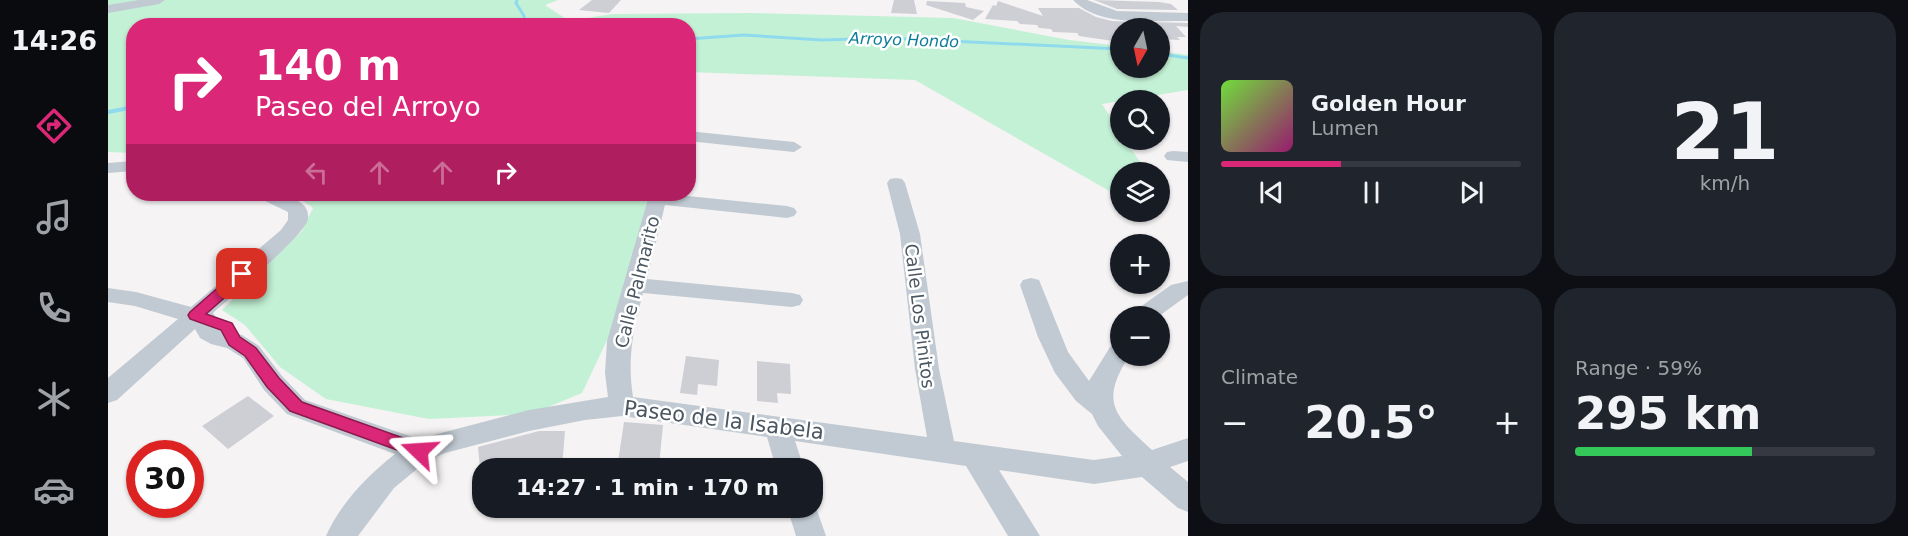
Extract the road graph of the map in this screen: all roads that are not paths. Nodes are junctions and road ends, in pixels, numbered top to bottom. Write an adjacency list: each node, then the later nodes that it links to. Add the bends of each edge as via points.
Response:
1 (1078, 0): 4 (street, via 1102,12)
2 (154, 2): 3 (street); 3 (street, via 124,15)
3 (108, 10)
4 (1188, 17)
5 (696, 137): 6 (street)
6 (794, 147)
7 (126, 167): 8 (street)
8 (108, 168)
9 (896, 183): 27 (street, Calle Los Pinitos, via 910,238 932,408)
10 (281, 201): 20 (street, via 298,209 298,221)
11 (657, 201): 14 (street, Calle Palmarito)
12 (696, 201): 13 (street)
13 (787, 212)
14 (634, 285): 18 (street); 23 (street, Calle Palmarito, via 619,341 617,373)
15 (1031, 285): 24 (street, via 1058,359 1077,387)
16 (1188, 288): 19 (street)
17 (108, 294): 20 (street)
18 (792, 300)
19 (1157, 306)
20 (198, 317): 22 (street); 28 (street, via 208,332 234,341 250,352 296,407)
21 (1110, 365): 24 (street, via 1098,392)
22 (108, 393)
23 (622, 406): 25 (street, Paseo de la Isabela); 28 (street, Paseo de la Isabela, via 589,408)
24 (1101, 407): 31 (street)
25 (777, 426): 27 (street, Paseo de la Isabela); 30 (street)
26 (1188, 449): 31 (street, Paseo de la Isabela)
27 (943, 450): 29 (street, Paseo de la Isabela)
28 (419, 451): 34 (street, Paseo de la Isabela, via 362,502)
29 (975, 456): 31 (street, Paseo de la Isabela, via 1094,472); 36 (street)
30 (787, 458)
31 (1147, 464): 32 (street)
32 (1188, 499)
33 (806, 518): 35 (street)
34 (341, 536)
35 (812, 536)
36 (1025, 536)

